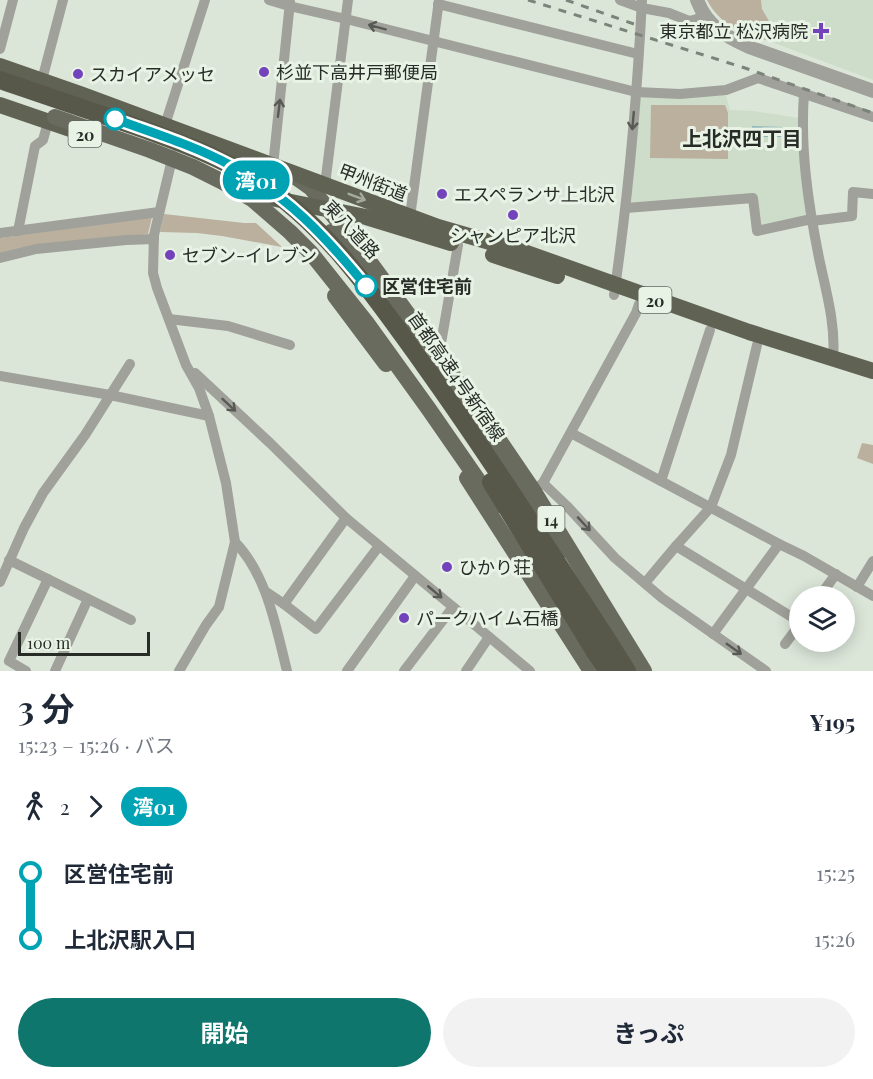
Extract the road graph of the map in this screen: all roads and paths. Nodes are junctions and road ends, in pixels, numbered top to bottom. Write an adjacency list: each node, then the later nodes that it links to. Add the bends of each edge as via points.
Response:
1 (12, 0): 14 (street)
2 (63, 0): 19 (street)
3 (205, 0): 28 (street)
4 (269, 0): 9 (street)
5 (348, 0): 12 (street)
6 (620, 0): 10 (street)
7 (697, 0): 11 (street)
8 (439, 2): 13 (street); 15 (street)
9 (289, 3): 12 (street); 30 (street, one-way to 9)
10 (642, 4): 11 (street, via 689,21); 15 (street)
11 (703, 14): 21 (street, via 716,29 749,47)
12 (346, 19): 13 (street, one-way to 12); 31 (street)
13 (434, 42): 22 (street); 38 (street)
14 (0, 49)
15 (638, 54): 22 (street)
16 (0, 66): 19 (highway, 甲州街道 / 20)
17 (0, 72): 106 (main road, 東八道路 / 14, bridge, via 244,164 320,221 350,252 469,412)
18 (0, 80): 93 (highway, 首都高速4号新宿線, bridge, via 204,152 251,177 318,230 366,286 459,413 522,507)
19 (42, 80): 28 (highway, 甲州街道 / 20)
20 (0, 91): 93 (highway, 首都高速4号新宿線, bridge, via 225,175 266,200 310,238 400,352)
21 (873, 91)
22 (636, 92): 23 (street, via 726,90 758,78); 35 (street, one-way to 35)
23 (804, 93): 26 (street); 39 (street, via 803,153)
24 (0, 100): 27 (main road, 14)
25 (0, 105): 27 (highway, 甲州街道 / 20)
26 (873, 117)
27 (52, 119): 29 (highway, 甲州街道 / 20); 40 (street, via 43,140 35,146); 103 (main road, 14, bridge, via 150,150 203,172 252,199 311,253 366,322 479,480 530,560)
28 (172, 128): 29 (street); 30 (highway, 甲州街道 / 20)
29 (171, 164): 32 (highway, 甲州街道 / 20); 36 (street)
30 (278, 168): 31 (highway, 甲州街道 / 20); 34 (main road, 14, via 311,188)
31 (325, 185): 38 (highway, 甲州街道 / 20, one-way to 38)
32 (229, 189): 34 (highway, 甲州街道 / 20); 61 (main road, 14, via 277,229 315,268)
33 (873, 194): 39 (street, via 853,192 852,216)
34 (326, 208): 37 (highway, 甲州街道 / 20); 42 (main road, 14)
35 (626, 208): 39 (street, via 753,198 757,231); 46 (street)
36 (159, 212): 40 (street); 43 (street)
37 (366, 217): 42 (main road); 44 (highway, 甲州街道 / 20)
38 (410, 217): 46 (highway, 甲州街道 / 20, via 524,252)
39 (812, 221): 53 (street, via 834,336)
40 (18, 231): 41 (street)
41 (0, 233)
42 (350, 237): 52 (main road, 14)
43 (154, 239): 45 (street, via 36,249); 48 (street, via 153,273)
44 (458, 245): 46 (highway, 甲州街道 / 20); 52 (street)
45 (0, 258)
46 (614, 290): 47 (highway, 甲州街道 / 20); 53 (highway, 甲州街道 / 20)
47 (639, 304): 49 (highway, 甲州街道 / 20); 63 (street)
48 (169, 319): 50 (street, via 228,326); 55 (street)
49 (710, 330): 51 (highway, 甲州街道 / 20); 64 (street)
50 (291, 345)
51 (757, 345): 59 (highway, 甲州街道 / 20); 66 (street, via 731,455)
52 (440, 355): 57 (main road, 14)
53 (833, 358): 56 (highway, 甲州街道 / 20)
54 (130, 364): 60 (street)
55 (186, 365): 62 (street); 67 (street, one-way to 67)
56 (873, 371)
57 (450, 373): 61 (main road); 65 (main road, 14)
58 (0, 376): 60 (street)
59 (873, 382)
60 (110, 395): 62 (street); 72 (street, via 43,493)
61 (413, 399): 103 (main road, 14)
62 (209, 416): 68 (street, via 226,483)
63 (571, 433): 64 (street); 65 (street)
64 (661, 481): 66 (street)
65 (538, 486): 78 (street, one-way to 78, via 567,506 615,558); 106 (main road, 14)
66 (711, 507): 69 (street); 71 (street)
67 (346, 518): 70 (street); 85 (street)
68 (235, 542): 82 (street); 97 (street, via 219,607)
69 (779, 544): 74 (street); 81 (street)
70 (379, 546): 75 (street); 85 (street, via 316,628)
71 (676, 546): 78 (street); 81 (street)
72 (9, 560): 76 (street); 77 (street)
73 (873, 561): 80 (street)
74 (836, 574): 79 (street); 80 (street)
75 (415, 576): 86 (street, one-way to 86); 99 (street)
76 (48, 579): 84 (street); 95 (street, via 9,661)
77 (0, 582)
78 (645, 583): 89 (street)
79 (827, 586)
80 (857, 587): 83 (street)
81 (747, 590): 87 (street); 89 (street)
82 (266, 592): 85 (street); 98 (street)
83 (873, 596)
84 (88, 598): 88 (street); 96 (street)
85 (284, 604)
86 (453, 607): 90 (street); 100 (street)
87 (789, 616)
88 (131, 620)
89 (713, 634): 94 (street, one-way to 94)
90 (489, 637): 101 (street); 102 (street)
91 (789, 638): 92 (street)
92 (785, 644)
93 (603, 648): 104 (highway, 首都高速4号新宿線); 105 (highway, 首都高速4号新宿線)
94 (764, 670)
95 (26, 671)
96 (55, 671)
97 (179, 671)
98 (286, 671)
99 (346, 671)
100 (404, 671)
101 (466, 671)
102 (530, 671)
103 (592, 671)
104 (607, 671)
105 (626, 671)
106 (643, 671)

